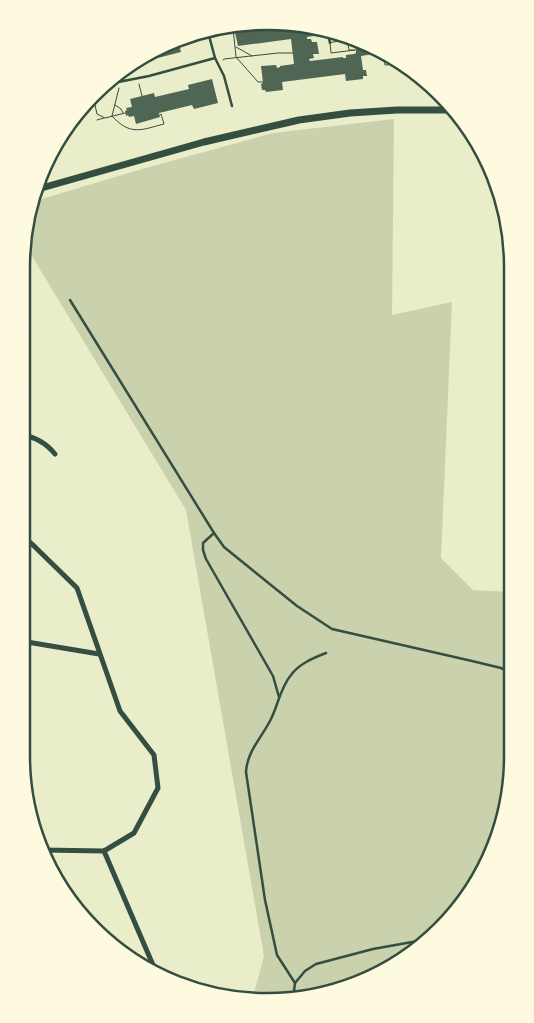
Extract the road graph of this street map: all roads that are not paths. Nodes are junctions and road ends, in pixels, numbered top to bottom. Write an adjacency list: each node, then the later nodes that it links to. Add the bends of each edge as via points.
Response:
1 (209, 37): 4 (lane)
2 (329, 38): 3 (lane)
3 (330, 43)
4 (215, 58): 5 (lane); 6 (lane)
5 (120, 82)
6 (232, 106)
7 (444, 110): 8 (main road, via 350,113 299,120 204,142)
8 (45, 186)
9 (70, 300): 12 (lane)
10 (30, 436): 11 (street, via 40,440)
11 (55, 454)
12 (214, 532): 17 (lane, via 224,547 297,606 332,629); 18 (lane, via 203,543 206,559 273,676)
13 (30, 543): 16 (street, via 77,588)
14 (30, 642): 16 (street)
15 (326, 653): 18 (lane, via 312,658 291,675)
16 (99, 654): 20 (street, via 120,711 154,755 158,788 134,833)
17 (504, 669)
18 (279, 699): 23 (lane, via 271,720 251,752 246,772 276,955)
19 (49, 850): 20 (street)
20 (104, 851): 22 (street)
21 (414, 942): 23 (lane, via 316,964)
22 (152, 963)
23 (294, 983): 24 (lane)
24 (293, 991)

